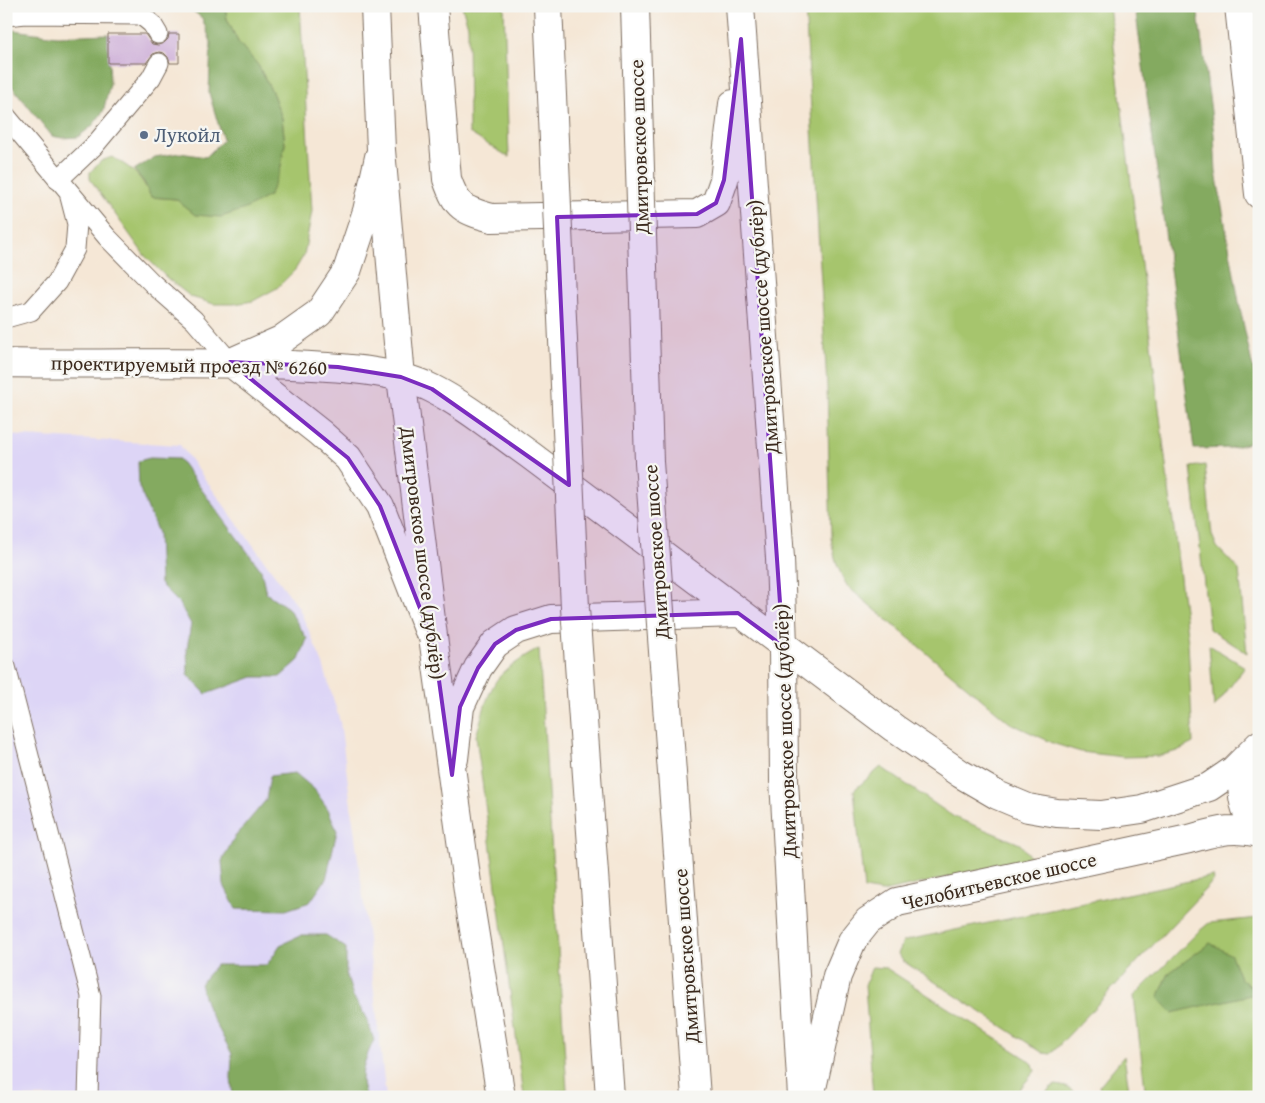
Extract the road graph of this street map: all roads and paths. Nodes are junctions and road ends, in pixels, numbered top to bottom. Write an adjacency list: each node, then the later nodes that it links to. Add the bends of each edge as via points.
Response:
1 (376, 6): 12 (main road, Дмитровское шоссе (дублёр))
2 (433, 6): 9 (main road, via 447,179 453,198 468,212 492,218 697,214 716,202 724,180)
3 (548, 6): 29 (main road, bridge, via 575,608)
4 (635, 6): 30 (main road, Дмитровское шоссе, bridge, via 649,462)
5 (740, 6): 9 (main road, Дмитровское шоссе (дублёр))
6 (1239, 6): 14 (main road)
7 (6, 16): 8 (lane, via 141,15)
8 (158, 34)
9 (741, 39): 21 (main road, Дмитровское шоссе (дублёр), via 780,558)
10 (158, 63): 13 (lane, via 151,78)
11 (6, 116): 13 (lane)
12 (381, 150): 16 (main road, via 367,212 347,271 319,313 281,340); 18 (main road, Дмитровское шоссе (дублёр))
13 (64, 186): 15 (lane, via 76,224 75,249 58,282 30,311); 16 (lane, via 107,237 194,320)
14 (1259, 194)
15 (6, 318)
16 (230, 362): 17 (main road, проектируемый проезд № 6260); 18 (main road, проектируемый проезд № 6260, via 338,368); 20 (main road, via 348,458 380,506)
17 (6, 363)
18 (401, 378): 19 (main road, проектируемый проезд № 6260, via 432,389 473,415); 20 (main road, Дмитровское шоссе (дублёр))
19 (738, 613): 21 (main road, проектируемый проезд № 6260); 24 (main road, via 550,619 516,630 495,644 478,668 460,707)
20 (434, 644): 24 (main road, Дмитровское шоссе (дублёр))
21 (783, 646): 23 (main road, via 961,774 1028,808 1101,815 1142,809 1209,787 1234,770); 31 (main road, Дмитровское шоссе (дублёр), via 784,781)
22 (6, 667): 27 (lane, via 91,996)
23 (1259, 745): 25 (main road, via 1246,766 1242,791 1249,815)
24 (452, 775): 28 (main road, Дмитровское шоссе (дублёр))
25 (1259, 829)
26 (1259, 833): 32 (main road, Челобитьевское шоссе, via 1241,829 1221,830 897,902 868,921 852,941 837,976)
27 (88, 1097)
28 (501, 1097)
29 (610, 1097)
30 (696, 1097)
31 (802, 1097)
32 (810, 1097)

